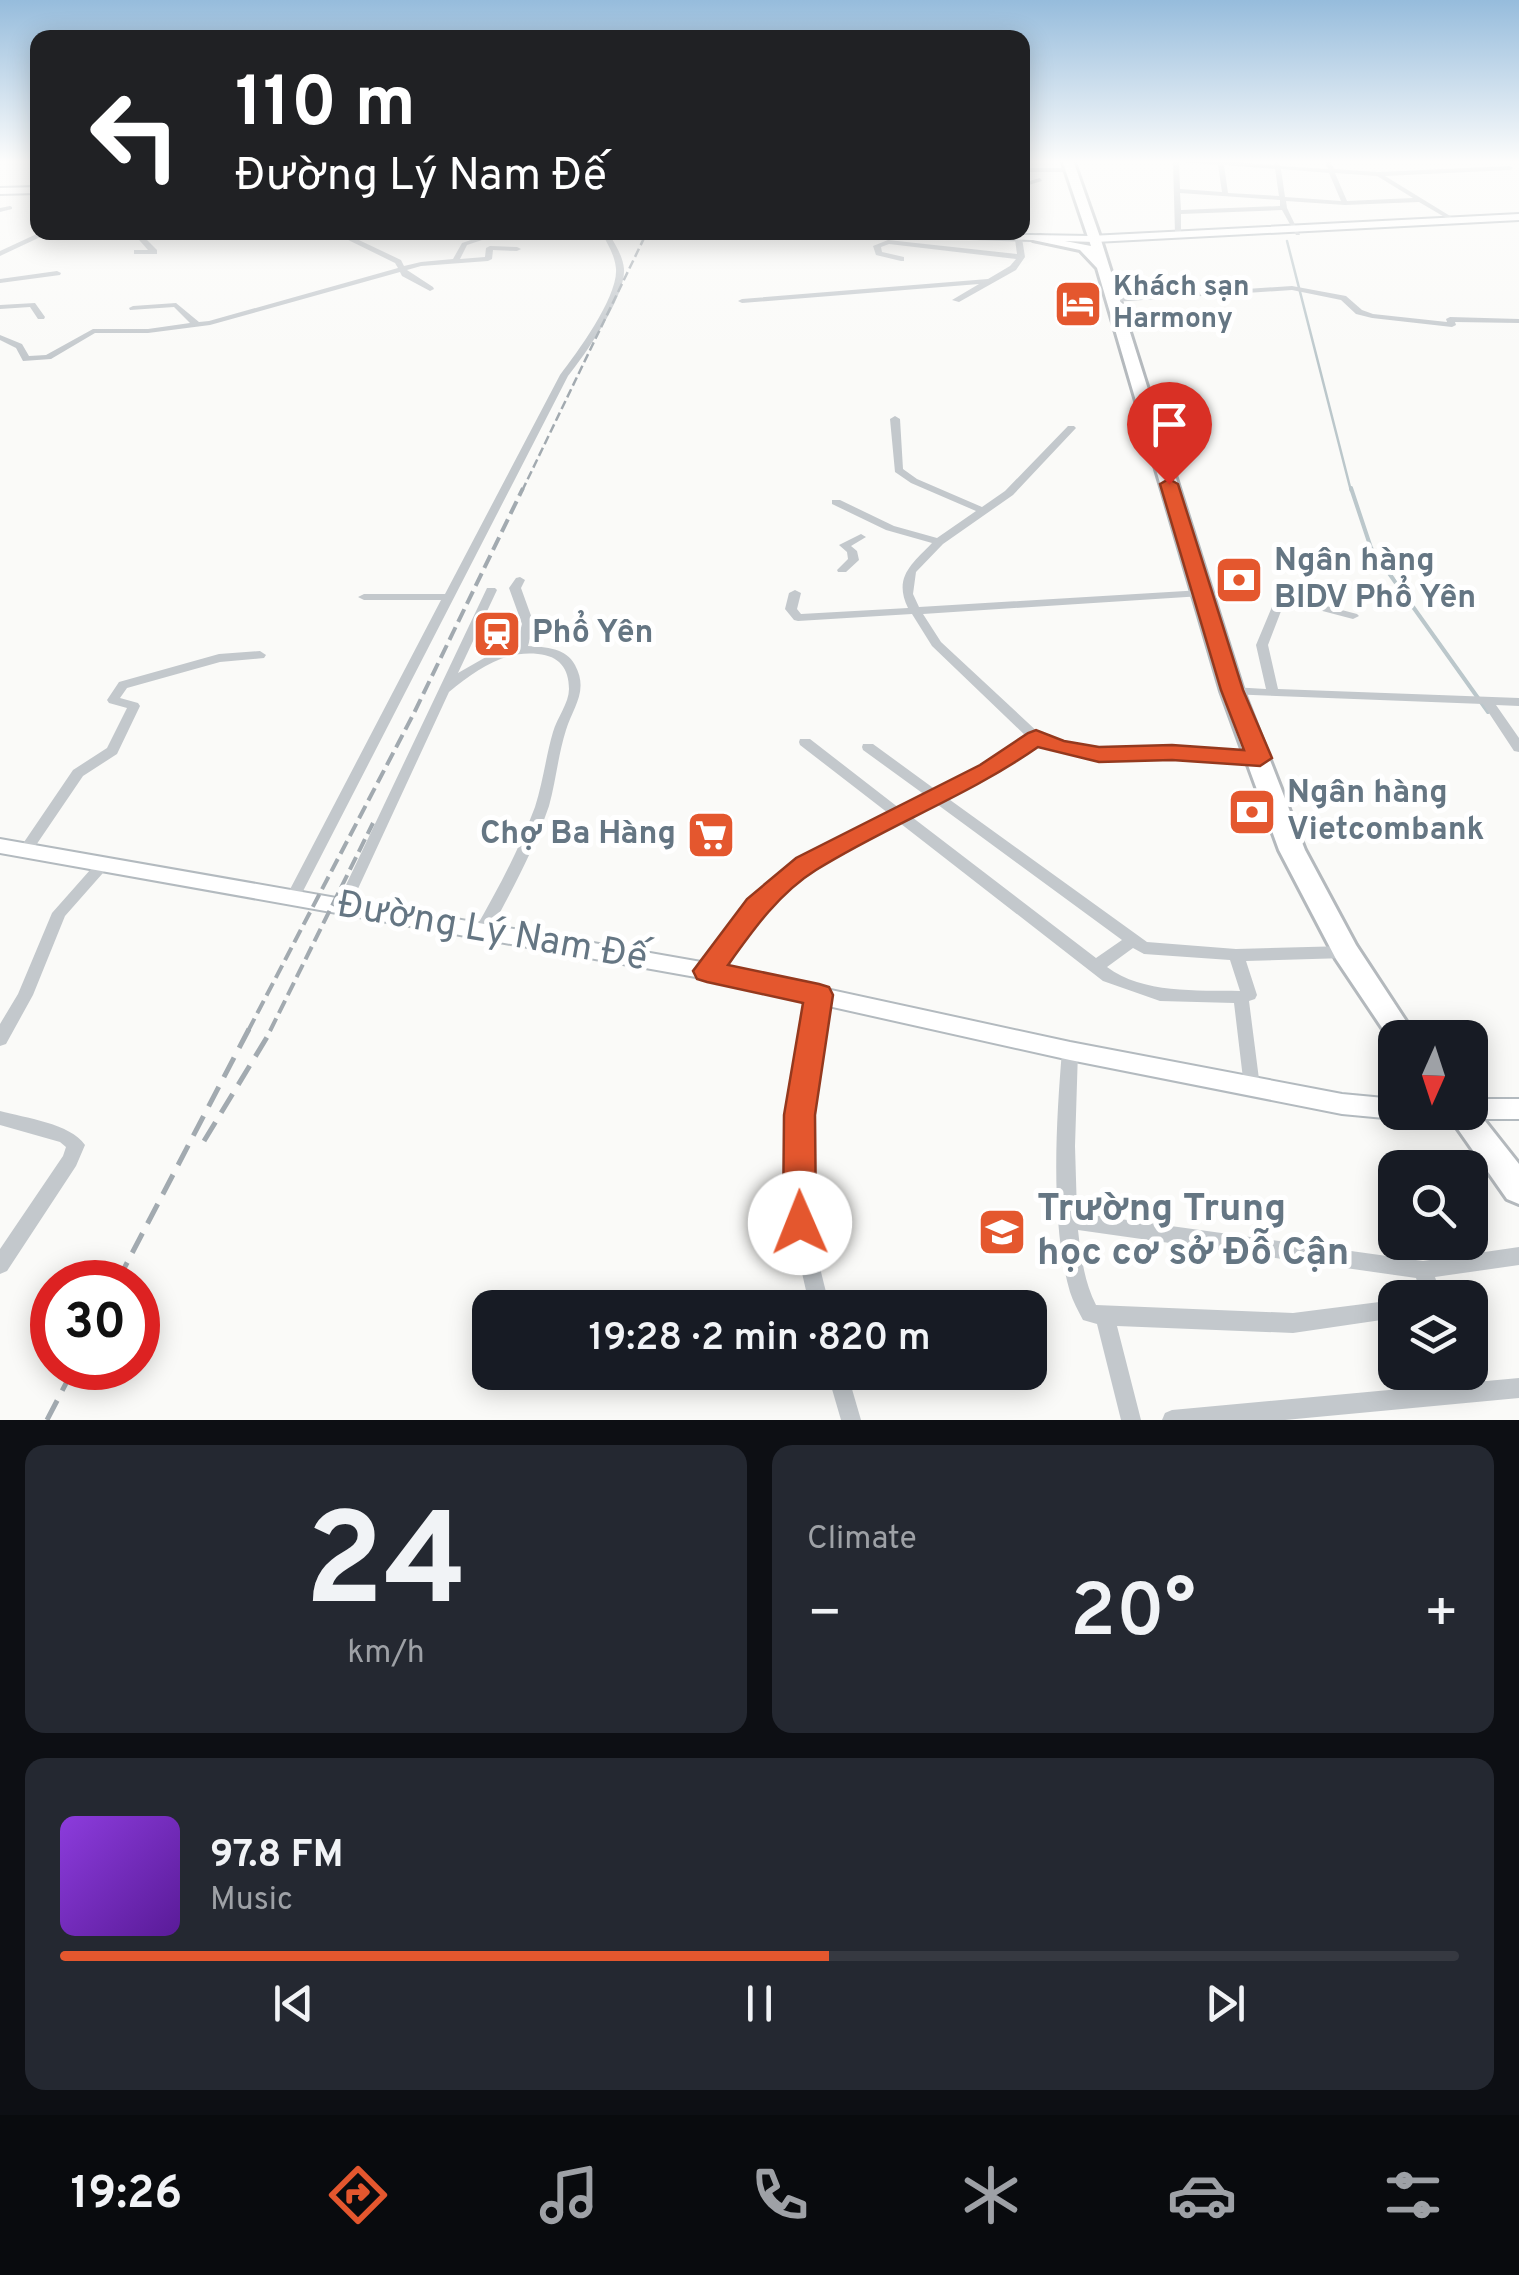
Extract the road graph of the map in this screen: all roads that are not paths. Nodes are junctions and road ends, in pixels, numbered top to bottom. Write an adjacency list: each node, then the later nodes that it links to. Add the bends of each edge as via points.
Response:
1 (1090, 226): 8 (highway)
2 (1178, 226): 7 (street)
3 (1293, 226): 6 (street)
4 (1363, 226): 6 (street)
5 (1391, 226): 6 (street)
6 (1295, 231): 7 (street); 8 (street)
7 (1178, 233): 8 (street)
8 (1093, 235): 16 (highway); 23 (highway)
9 (1030, 238): 16 (street)
10 (31, 240): 19 (street)
11 (143, 240): 18 (street, via 154,252)
12 (352, 240): 24 (street)
13 (477, 240): 22 (street, via 464,244)
14 (610, 240): 49 (street, via 620,281)
15 (1019, 240): 20 (street)
16 (1039, 240): 23 (highway, via 1084,248)
17 (517, 248): 22 (street, via 490,248 490,259)
18 (137, 252)
19 (0, 254)
20 (1021, 257): 21 (street, via 877,246 879,253); 27 (street)
21 (901, 259)
22 (455, 262): 24 (street)
23 (1102, 265): 30 (highway)
24 (402, 269): 28 (street); 36 (street)
25 (57, 273): 26 (street)
26 (0, 281)
27 (987, 281): 29 (street); 31 (street)
28 (430, 289)
29 (956, 300)
30 (1113, 300): 35 (street, via 1298,289 1343,298 1372,316 1452,326 1450,319); 48 (highway)
31 (742, 301)
32 (0, 308): 34 (street, via 32,304)
33 (132, 308): 36 (street, via 176,305)
34 (41, 317)
35 (1519, 321)
36 (197, 325): 37 (street, via 94,331 42,359 26,358)
37 (0, 337)
38 (895, 419): 41 (street, via 898,470)
39 (1071, 428): 41 (street, via 1010,493)
40 (836, 502): 42 (street)
41 (981, 510): 43 (street)
42 (886, 527): 43 (street); 44 (street, via 844,546 854,560)
43 (938, 542): 51 (street, via 906,582)
44 (842, 570)
45 (520, 580): 53 (street, via 515,588 528,624)
46 (491, 590): 56 (street)
47 (795, 593): 51 (street, via 791,609 798,618)
48 (1202, 593): 51 (street); 55 (highway)
49 (448, 596): 50 (street); 70 (street)
50 (364, 597)
51 (915, 610): 60 (street, via 936,644)
52 (1353, 616): 57 (street, via 1292,600 1278,604 1262,645)
53 (521, 650): 56 (street, via 475,664); 72 (street, via 542,648 562,656 576,692 542,805)
54 (260, 654): 68 (street, via 219,658 123,685 113,700 134,706 112,750 78,773)
55 (1232, 690): 57 (street); 64 (highway)
56 (442, 692): 71 (street)
57 (1272, 692): 58 (street)
58 (1486, 700): 59 (street); 63 (street)
59 (1519, 702)
60 (1036, 738): 64 (street, via 1099,754); 65 (street)
61 (805, 742): 66 (street)
62 (868, 747): 65 (street)
63 (1519, 748)
64 (1260, 758): 74 (highway, via 1292,850)
65 (937, 796): 66 (street); 73 (street)
66 (901, 814): 76 (street); 77 (street, via 780,882)
67 (0, 846): 68 (street, Đường Lý Nam Đế)
68 (25, 851): 69 (street, Đường Lý Nam Đế)
69 (103, 865): 70 (street, Đường Lý Nam Đế); 81 (street, via 59,913)
70 (292, 897): 71 (street, Đường Lý Nam Đế)
71 (343, 906): 72 (street, Đường Lý Nam Đế)
72 (482, 931): 77 (street, Đường Lý Nam Đế)
73 (1132, 941): 75 (street, via 1160,951); 76 (street)
74 (1346, 952): 75 (street); 80 (highway)
75 (1236, 955): 79 (street, via 1248,988)
76 (1095, 968): 79 (street, via 1160,994)
77 (707, 971): 78 (street, Đường Lý Nam Đế)
78 (819, 995): 82 (street, Đường Lý Nam Đế); 95 (street, via 800,1115 798,1216)
79 (1241, 997): 83 (street)
80 (1391, 1020)
81 (0, 1039)
82 (1070, 1050): 83 (street, Đường Lý Nam Đế); 90 (street, via 1064,1113)
83 (1252, 1087): 84 (street, Đường Lý Nam Đế)
84 (1378, 1107)
85 (1488, 1109): 86 (street)
86 (1519, 1109)
87 (0, 1118): 92 (street, via 76,1144)
88 (1475, 1130): 89 (highway)
89 (1519, 1189)
90 (1070, 1220): 93 (street); 97 (street, via 1084,1306)
91 (1519, 1256): 93 (street)
92 (0, 1265)
93 (1423, 1270): 94 (street)
94 (1426, 1280)
95 (816, 1290)
96 (1378, 1311): 97 (street, via 1293,1323)
97 (1105, 1316): 101 (street)
98 (1519, 1388): 102 (street)
99 (842, 1390): 100 (street)
100 (851, 1420)
101 (1131, 1420)
102 (1172, 1420)

